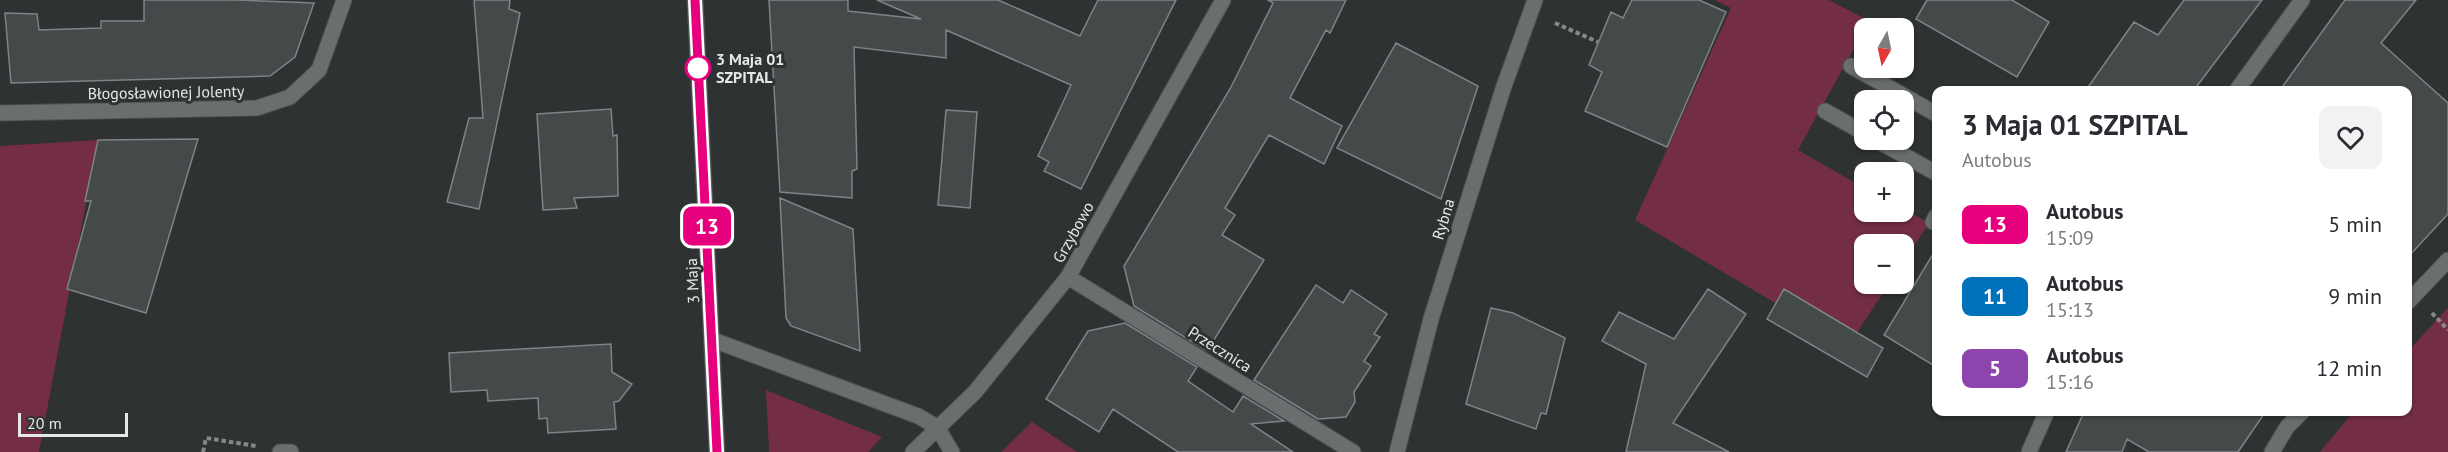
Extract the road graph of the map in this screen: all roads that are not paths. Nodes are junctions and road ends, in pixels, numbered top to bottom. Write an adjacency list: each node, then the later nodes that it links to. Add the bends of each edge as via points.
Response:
1 (344, 0): 10 (street, Błogosławionej Jolenty, via 319,70 290,97 257,108)
2 (695, 0): 17 (street, 3 Maja)
3 (1223, 0): 15 (street, Grzybowo)
4 (1535, 0): 25 (street, Rybna, via 1431,319)
5 (2302, 0): 7 (street)
6 (1851, 66): 9 (street)
7 (2240, 86)
8 (1825, 111): 11 (street)
9 (1932, 112)
10 (0, 113)
11 (1854, 127)
12 (1895, 150): 13 (street)
13 (1932, 170)
14 (2448, 260): 16 (street)
15 (1068, 277): 20 (street, Grzybowo, via 975,392); 24 (street, Przecznica)
16 (2412, 298)
17 (713, 340): 20 (street, via 918,416); 21 (street, 3 Maja)
18 (2045, 416): 26 (street)
19 (2298, 416): 27 (street)
20 (936, 427): 22 (street, Grzybowo); 23 (street)
21 (717, 452)
22 (913, 452)
23 (952, 452)
24 (1353, 452)
25 (1396, 452)
26 (2029, 452)
27 (2272, 452)

